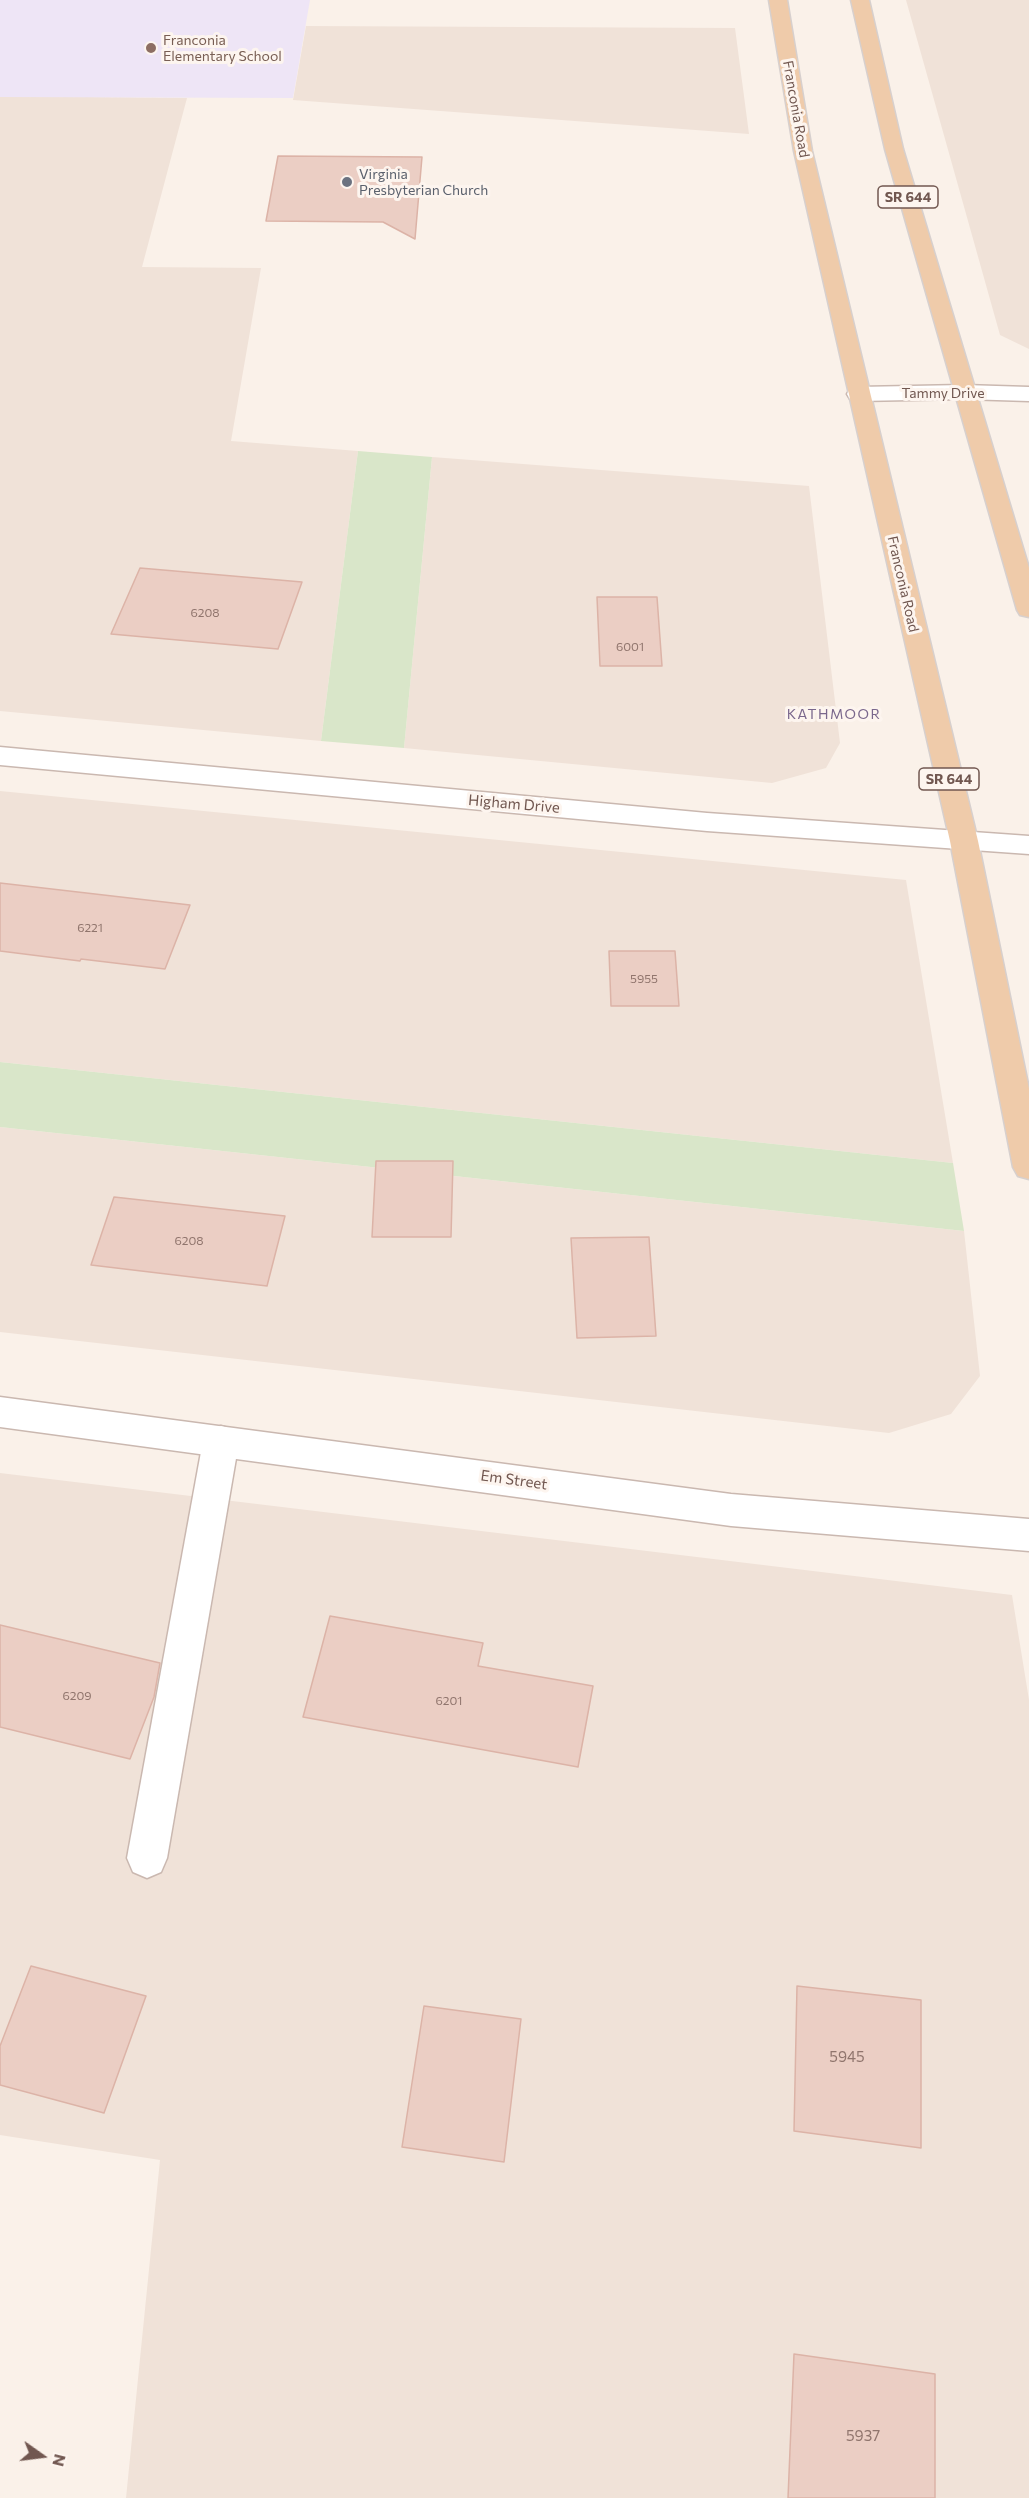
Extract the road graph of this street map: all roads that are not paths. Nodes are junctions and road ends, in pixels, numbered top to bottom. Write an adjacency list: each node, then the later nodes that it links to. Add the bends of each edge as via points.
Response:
1 (778, 0): 4 (main road, Franconia Road / SR 644, via 803,151)
2 (860, 0): 3 (main road, SR 644, via 894,149)
3 (964, 392): 4 (street, Tammy Drive); 5 (street, Tammy Drive); 6 (main road, SR 644)
4 (858, 394): 8 (main road, Franconia Road / SR 644)
5 (1029, 394)
6 (1029, 610)
7 (0, 756): 8 (street, Higham Drive, via 707,822)
8 (964, 841): 9 (street, Higham Drive); 10 (main road, Franconia Road / SR 644)
9 (1029, 845)
10 (1029, 1167)
11 (0, 1412): 12 (street, Em Street)
12 (221, 1440): 13 (street, Em Street, via 731,1510); 14 (street)
13 (1029, 1535)
14 (147, 1858)

